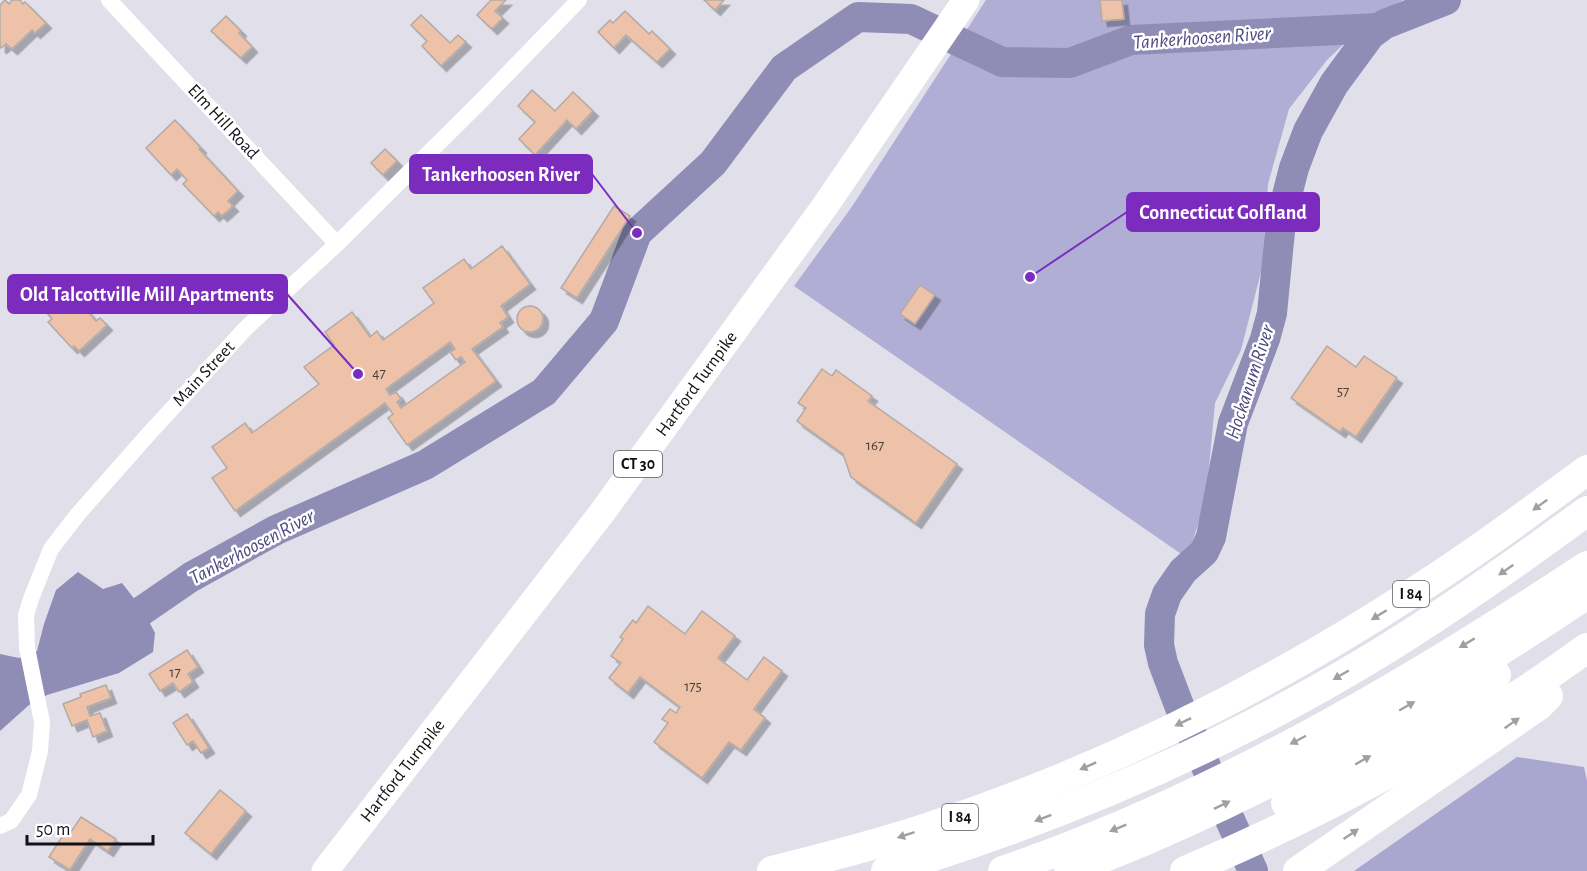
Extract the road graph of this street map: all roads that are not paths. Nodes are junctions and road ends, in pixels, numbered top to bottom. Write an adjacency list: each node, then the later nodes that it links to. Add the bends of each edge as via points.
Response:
1 (109, 0): 4 (street, Elm Hill Road)
2 (579, 0): 4 (street, Main Street)
3 (966, 0): 17 (main road, Hartford Turnpike / CT 30, via 787,260 615,496)
4 (337, 244): 14 (street, Main Street, via 245,329 51,549 26,615 27,648 42,722 40,752 28,795 11,822)
5 (1587, 470): 18 (highway, I 84, one-way to 18, via 1415,592 1224,702 1057,780 976,812 887,841)
6 (1587, 511): 19 (highway, one-way to 19, via 1487,583 1376,655 1238,731 1037,821)
7 (1587, 566): 12 (highway, one-way to 12, via 1431,665)
8 (1587, 594): 12 (highway, one-way to 8)
9 (1587, 610): 12 (highway, one-way to 9, via 1364,759 1444,710)
10 (1587, 648): 12 (highway, via 1436,744)
11 (1587, 659): 16 (highway, one-way to 11, via 1538,706)
12 (1269, 796): 13 (highway); 15 (highway, via 1232,850)
13 (1176, 815): 20 (highway, one-way to 20, via 1094,838); 21 (highway)
14 (0, 826)
15 (1192, 868)
16 (1300, 869)
17 (325, 871)
18 (772, 871)
19 (886, 871)
20 (1003, 871)
21 (1070, 871)

